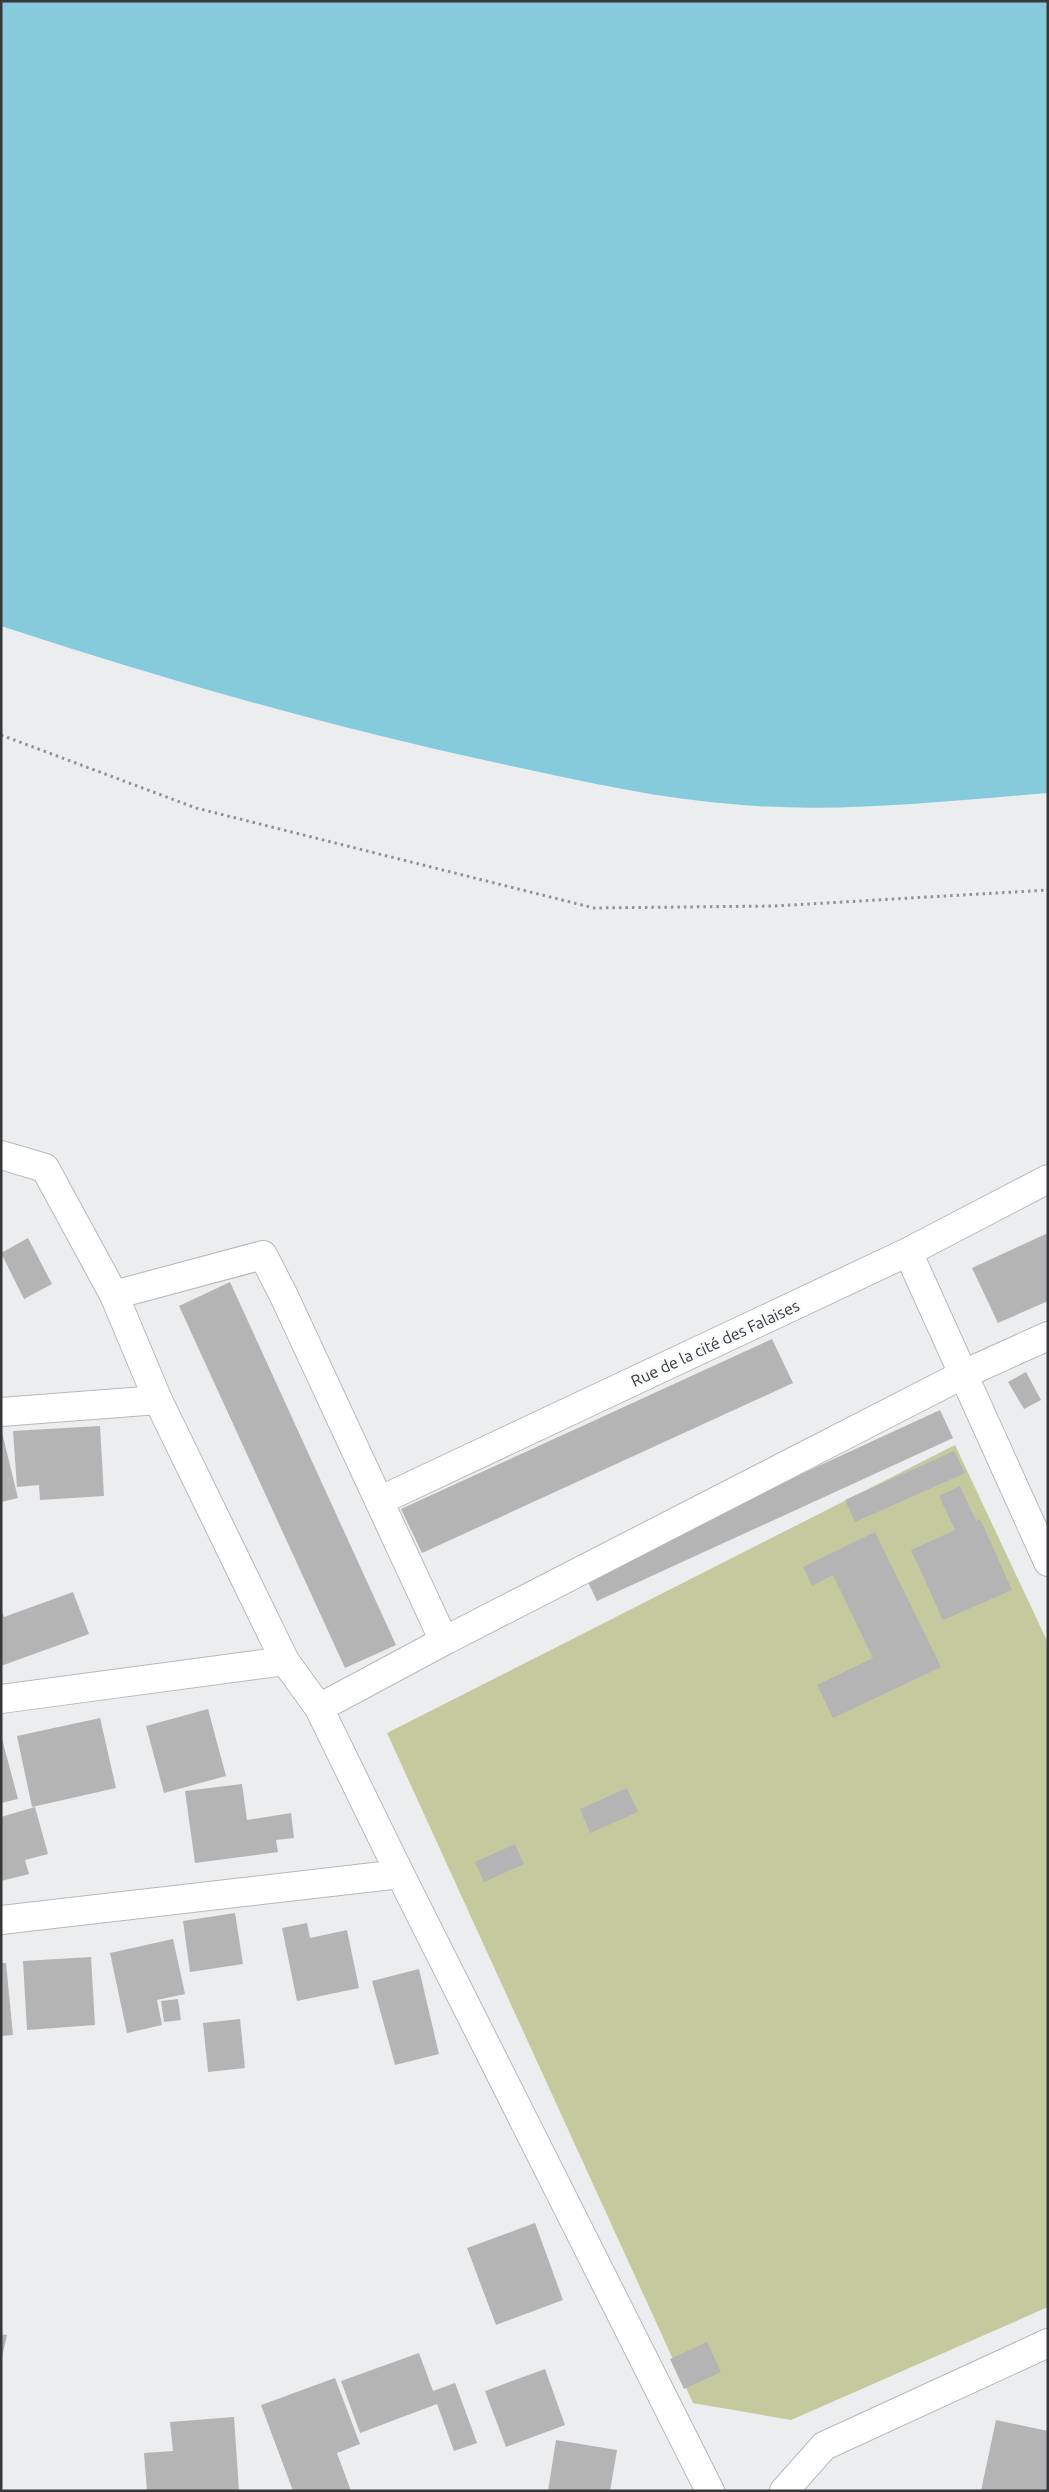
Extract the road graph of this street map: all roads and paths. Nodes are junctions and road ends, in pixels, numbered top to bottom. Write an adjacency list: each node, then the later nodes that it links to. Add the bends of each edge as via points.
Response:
1 (1, 735): 2 (path, via 196,808 594,908 774,906)
2 (1048, 890)
3 (1, 1155): 6 (street, via 45,1168)
4 (1048, 1179): 5 (street, Rue de la cité des Falaises)
5 (908, 1252): 8 (street); 11 (street, Rue de la cité des Falaises)
6 (114, 1295): 9 (street); 11 (street, via 263,1255)
7 (1048, 1336): 8 (street)
8 (964, 1374): 12 (street); 13 (street)
9 (158, 1400): 10 (street); 14 (street)
10 (1, 1412)
11 (379, 1501): 13 (street)
12 (1048, 1562)
13 (444, 1641): 16 (street)
14 (286, 1661): 15 (street); 16 (street)
15 (1, 1700)
16 (319, 1708): 17 (street)
17 (400, 1874): 18 (street); 20 (street)
18 (1, 1920)
19 (1048, 2343): 21 (street, via 824,2446)
20 (710, 2491)
21 (784, 2491)

